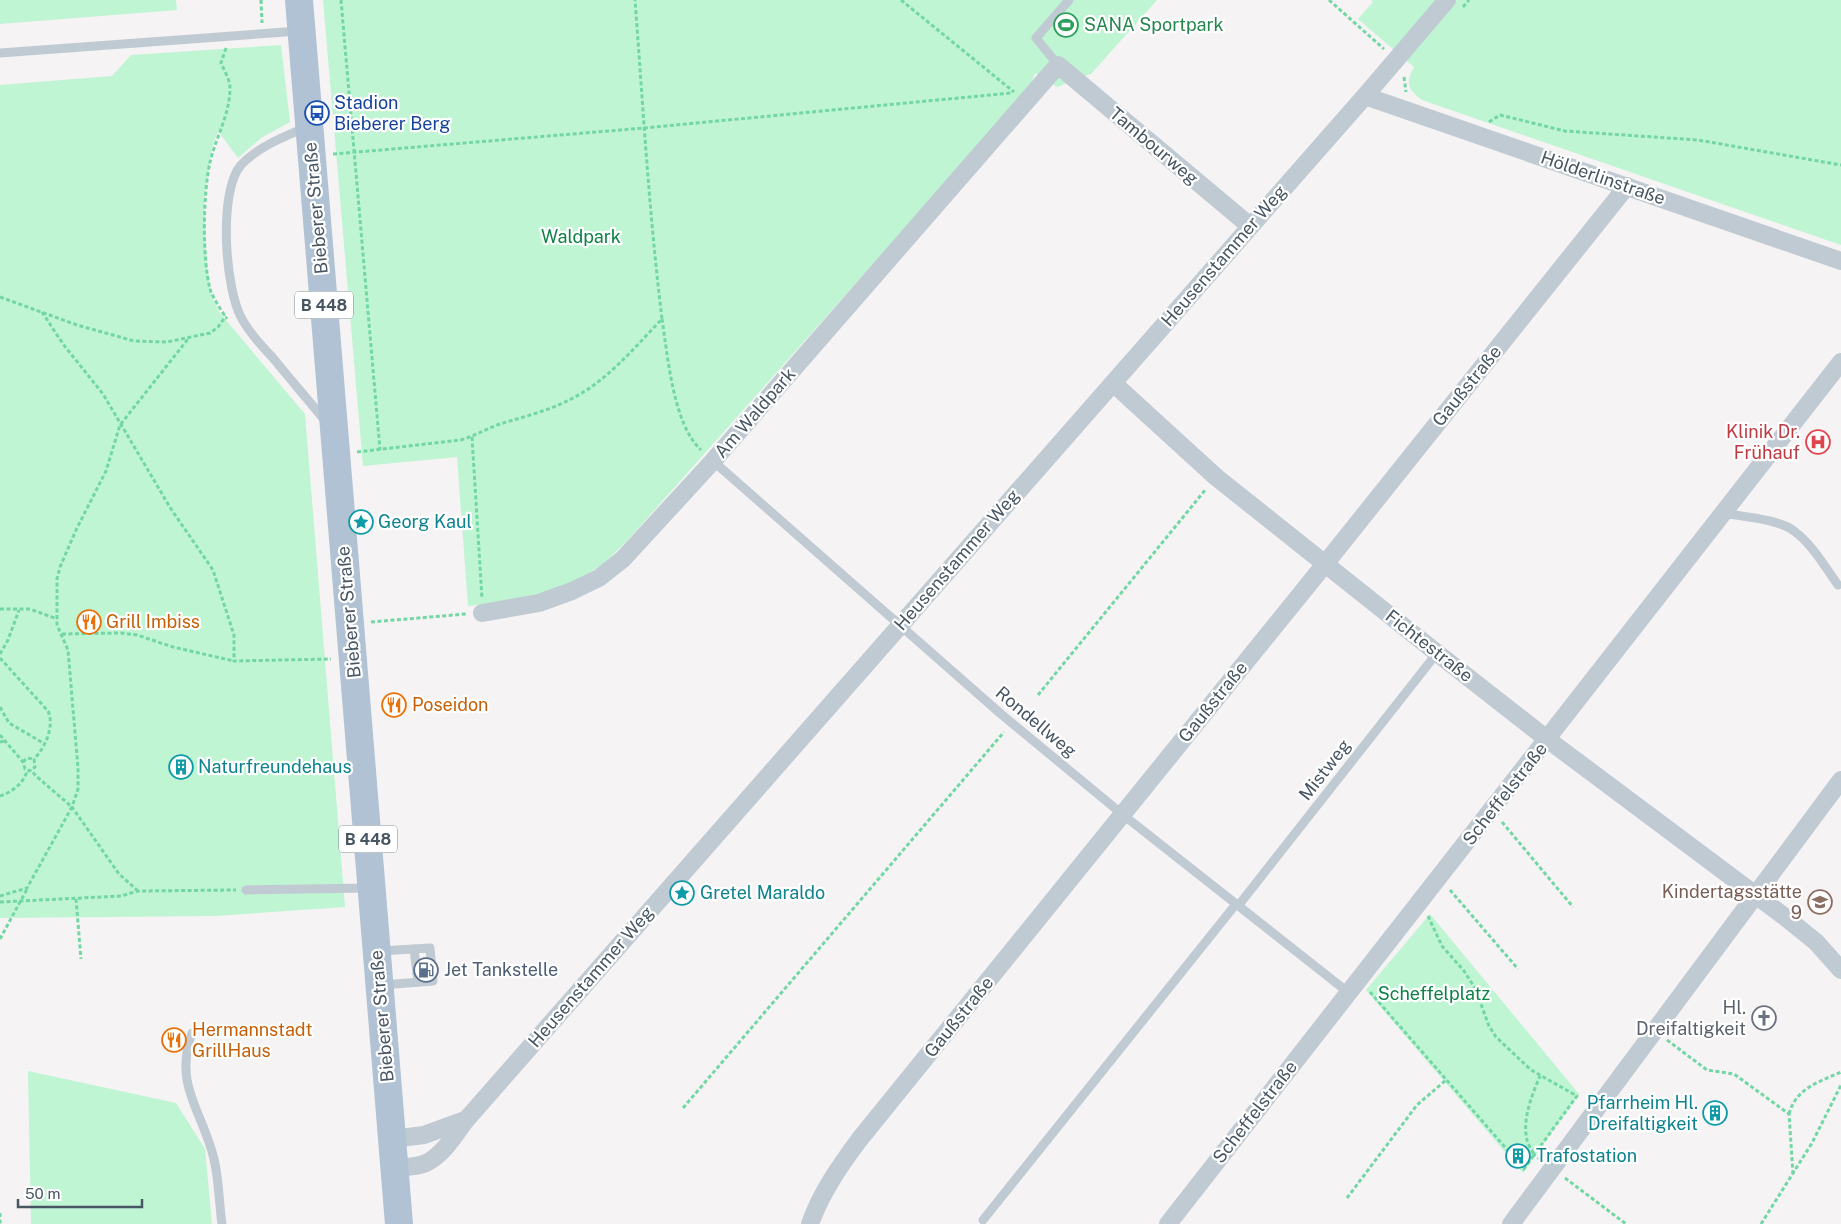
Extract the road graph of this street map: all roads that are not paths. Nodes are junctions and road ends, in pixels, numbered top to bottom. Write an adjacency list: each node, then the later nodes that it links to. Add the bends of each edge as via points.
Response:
1 (299, 0): 4 (main road, Bieberer Straße / B 448)
2 (1069, 0): 6 (lane, via 1036,38)
3 (1447, 0): 7 (street, Heusenstammer Weg)
4 (302, 31): 5 (lane); 8 (main road, Bieberer Straße / B 448)
5 (0, 53)
6 (1058, 65): 10 (street, Tambourweg); 15 (street, Am Waldpark)
7 (1365, 96): 9 (street, Hölderlinstraße); 10 (street, Heusenstammer Weg)
8 (309, 126): 14 (main road, Bieberer Straße / B 448); 14 (lane, via 267,145 240,166 233,177 227,255 238,312)
9 (1627, 186): 11 (street, Hölderlinstraße); 17 (street, Gaußstraße)
10 (1250, 226): 13 (street, Heusenstammer Weg)
11 (1841, 261)
12 (1841, 362): 16 (street, Scheffelstraße)
13 (1113, 383): 17 (street, Fichtestraße, via 1216,477); 20 (street, Heusenstammer Weg)
14 (336, 443): 25 (main road, Bieberer Straße / B 448)
15 (713, 461): 19 (street, Am Waldpark, via 635,547 599,578 572,592 539,603); 20 (lane, Rondellweg)
16 (1723, 513): 18 (lane, via 1780,524 1794,530); 22 (street, Scheffelstraße)
17 (1325, 564): 21 (street, Fichtestraße); 24 (street, Gaußstraße)
18 (1838, 585)
19 (482, 613)
20 (900, 625): 24 (lane, Rondellweg, via 1011,723); 36 (street, Heusenstammer Weg)
21 (1437, 653): 22 (street, Fichtestraße); 28 (lane, Mistweg)
22 (1547, 740): 27 (street, Fichtestraße); 34 (street, Scheffelstraße)
23 (1841, 780): 27 (street)
24 (1122, 814): 28 (lane, Rondellweg); 42 (street, Gaußstraße, via 840,1165)
25 (372, 888): 26 (lane); 30 (main road, Bieberer Straße / B 448)
26 (246, 890)
27 (1756, 896): 31 (street, Fichtestraße, via 1816,942); 44 (street)
28 (1237, 905): 34 (lane, Rondellweg); 39 (lane, Mistweg)
29 (414, 949): 30 (lane); 32 (lane); 32 (lane, via 430,948 433,981)
30 (377, 951): 33 (main road, Bieberer Straße / B 448)
31 (1841, 970)
32 (418, 982): 33 (lane)
33 (379, 985): 37 (main road, Bieberer Straße / B 448)
34 (1354, 987): 43 (street, Scheffelstraße)
35 (192, 1033): 40 (lane, via 185,1061 187,1080 214,1160)
36 (466, 1120): 37 (street, Heusenstammer Weg, via 424,1135); 38 (street, Heusenstammer Weg, via 438,1154 427,1162)
37 (392, 1139): 38 (main road, Bieberer Straße / B 448)
38 (395, 1168): 41 (main road, Bieberer Straße / B 448)
39 (983, 1220)
40 (222, 1224)
41 (399, 1224)
42 (810, 1224)
43 (1168, 1224)
44 (1511, 1224)

